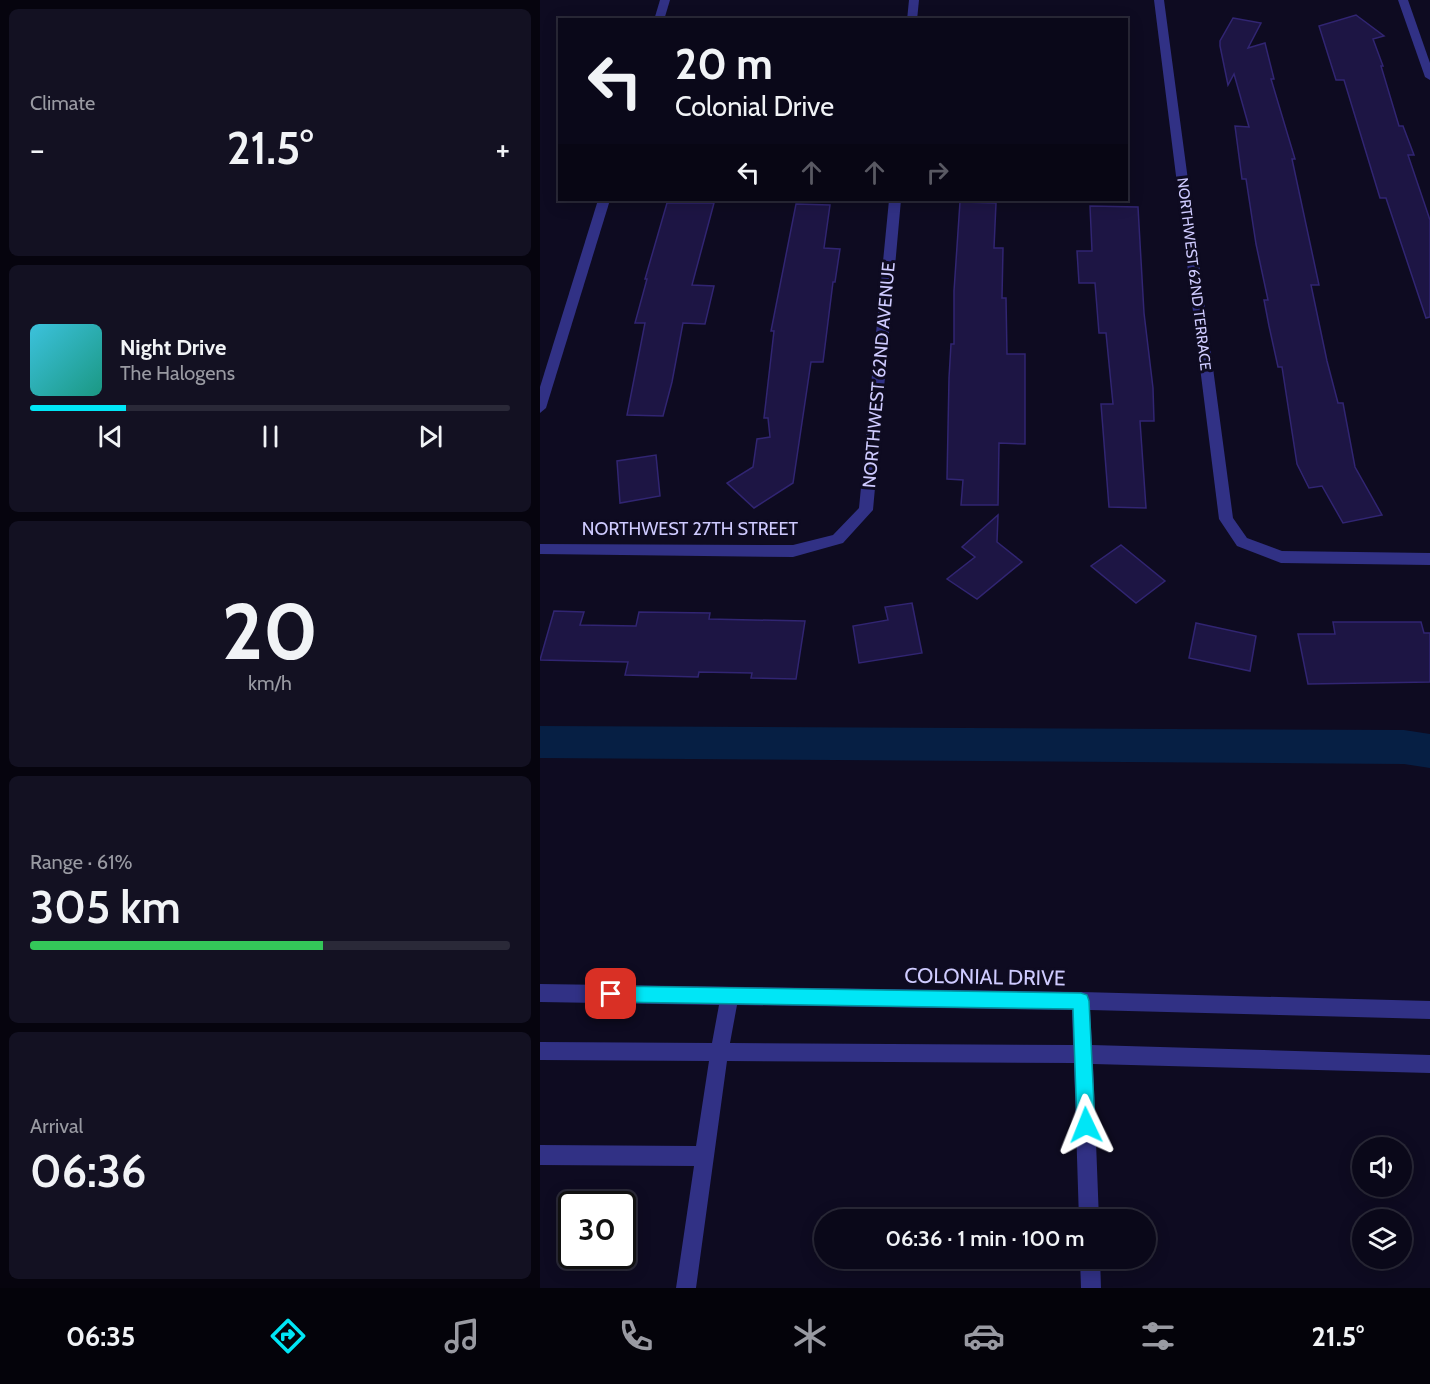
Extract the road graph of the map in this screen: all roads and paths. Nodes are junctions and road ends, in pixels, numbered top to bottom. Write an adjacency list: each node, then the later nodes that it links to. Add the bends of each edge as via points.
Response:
1 (665, 0): 5 (street)
2 (914, 0): 6 (street)
3 (1159, 0): 13 (street, NORTHWEST 62ND TERRACE, via 1226,519 1242,543 1281,556)
4 (1403, 0): 7 (street)
5 (660, 18)
6 (912, 18)
7 (1430, 76)
8 (604, 201): 10 (street)
9 (895, 201): 11 (street, NORTHWEST 62ND AVENUE, via 866,510)
10 (540, 408)
11 (838, 539): 12 (street, NORTHWEST 27TH STREET, via 794,551)
12 (540, 549)
13 (1430, 560)
14 (540, 993): 15 (street, COLONIAL DRIVE)
15 (730, 995): 16 (street, COLONIAL DRIVE); 19 (street)
16 (1081, 1001): 17 (street, COLONIAL DRIVE); 20 (street)
17 (1430, 1010)
18 (540, 1051): 19 (street)
19 (719, 1054): 20 (street); 23 (street)
20 (1083, 1054): 21 (street); 24 (street)
21 (1430, 1064)
22 (540, 1155): 23 (street)
23 (705, 1156): 26 (street)
24 (1089, 1209)
25 (1090, 1269): 27 (street)
26 (686, 1288)
27 (1091, 1288)

